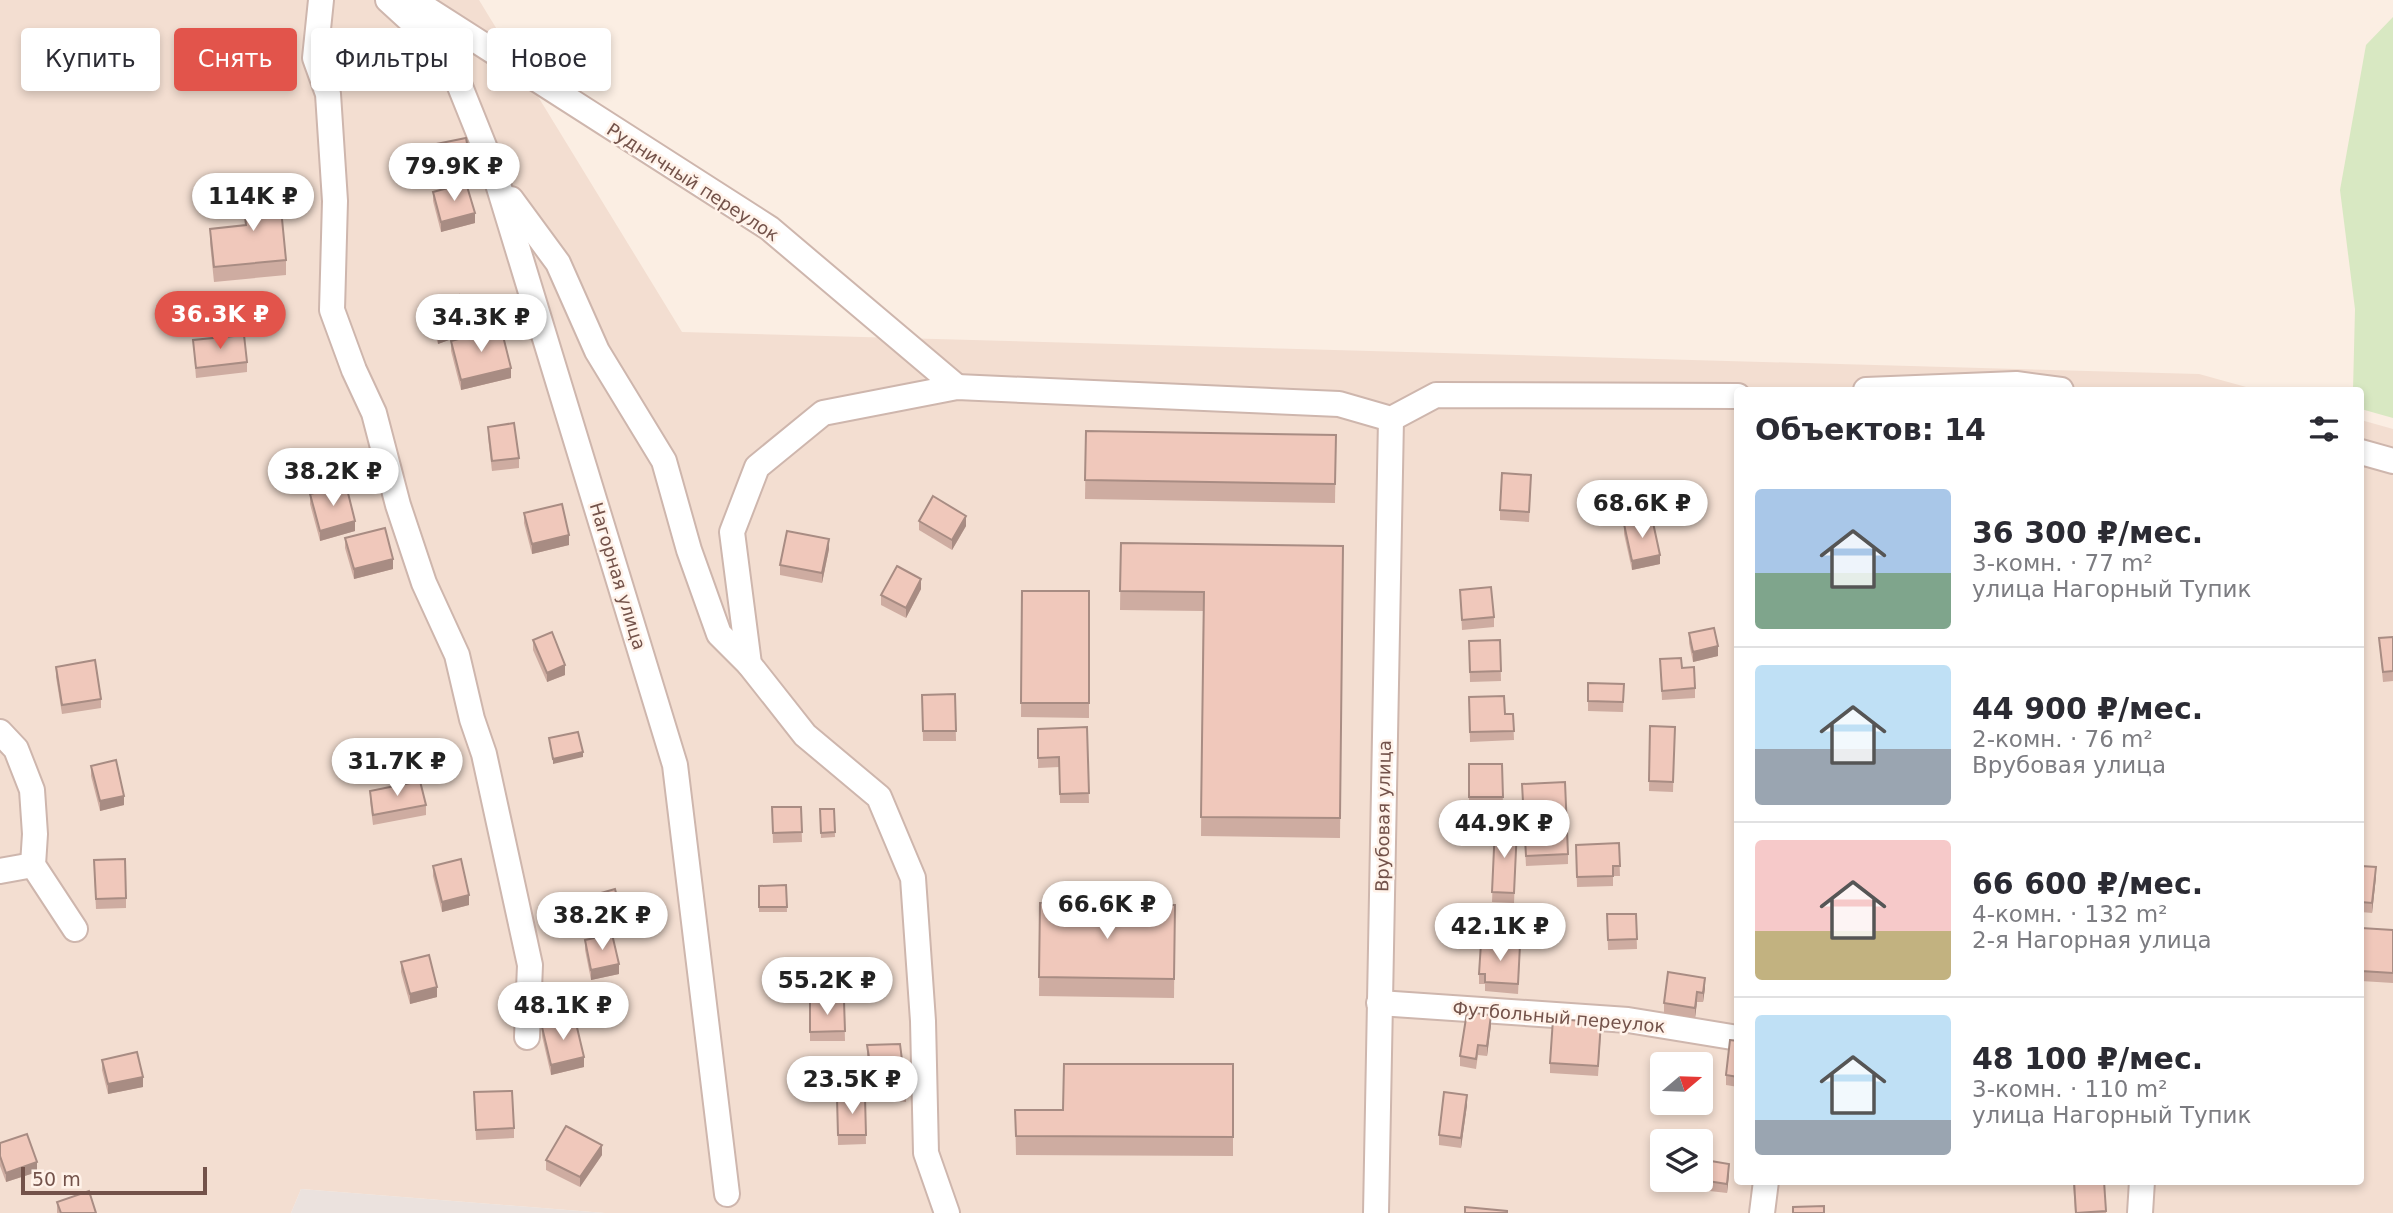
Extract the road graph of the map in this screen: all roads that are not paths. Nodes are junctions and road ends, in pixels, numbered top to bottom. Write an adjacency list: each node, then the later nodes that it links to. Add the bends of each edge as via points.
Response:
1 (321, 0): 18 (street, via 315,58 328,94 335,201 332,310 374,413 424,583 457,655 484,754 530,965)
2 (388, 0): 4 (street, Нагорная улица, via 447,54)
3 (412, 0): 5 (street, Рудничный переулок, via 769,229)
4 (495, 171): 12 (street, via 558,263 597,351 664,461 719,634); 22 (street, Нагорная улица, via 675,765)
5 (957, 387): 9 (street, via 1339,404); 12 (street, via 823,413 757,467 732,532)
6 (1941, 387): 7 (street)
7 (2038, 387)
8 (1734, 396): 9 (street, via 1436,395)
9 (1391, 419): 17 (street, Врубовая улица)
10 (2364, 453): 11 (street)
11 (2393, 461)
12 (749, 664): 23 (street, via 805,735 879,797 913,878 926,1153)
13 (0, 732): 14 (street, via 16,749 32,790)
14 (33, 864): 15 (street); 16 (street)
15 (0, 871)
16 (75, 929)
17 (1379, 1003): 19 (street, Футбольный переулок, via 1628,1020); 24 (street, Врубовая улица)
18 (527, 1037)
19 (1734, 1037)
20 (1766, 1185): 25 (street)
21 (2142, 1185): 26 (street)
22 (727, 1194)
23 (947, 1213)
24 (1376, 1213)
25 (1762, 1213)
26 (2140, 1213)

